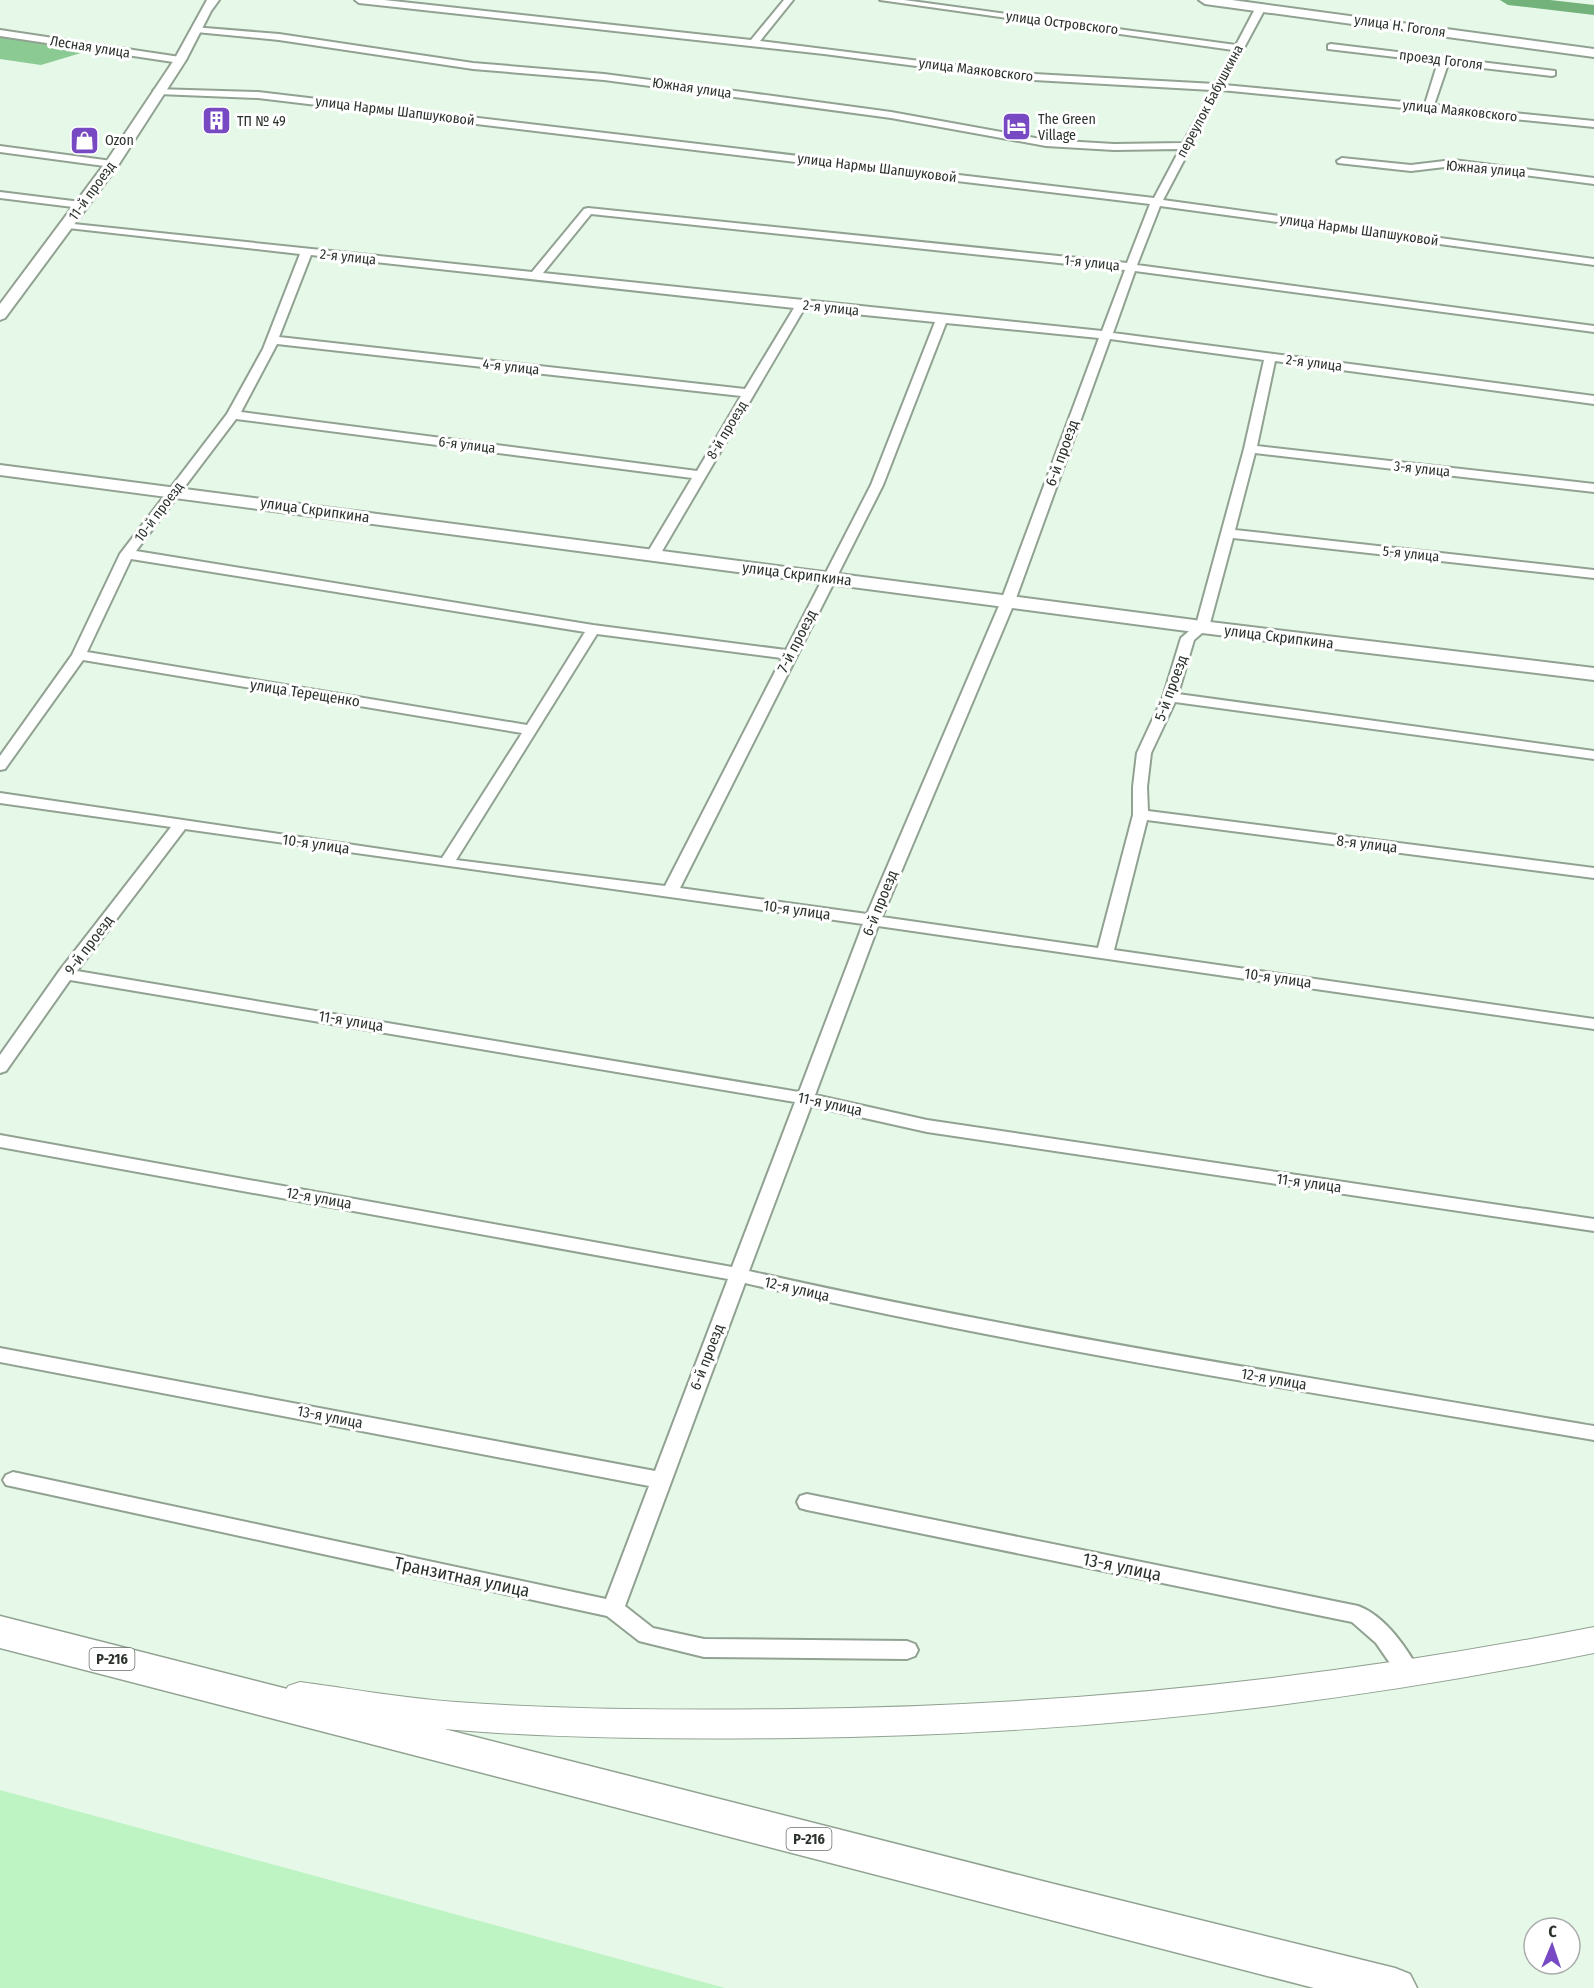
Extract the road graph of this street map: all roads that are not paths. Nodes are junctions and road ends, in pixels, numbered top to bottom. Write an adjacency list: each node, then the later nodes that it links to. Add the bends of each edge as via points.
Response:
1 (213, 0): 7 (street, 11-й проезд)
2 (359, 0): 9 (street, улица Маяковского)
3 (789, 0): 9 (street)
4 (884, 0): 11 (street, улица Островского)
5 (1206, 0): 6 (street, улица Н. Гоголя)
6 (1262, 3): 11 (street, переулок Бабушкина); 12 (street, улица Н. Гоголя)
7 (196, 28): 13 (street, 11-й проезд); 20 (street, Южная улица, via 462,64 604,76 739,94 891,115 1046,143)
8 (0, 33): 13 (street, Лесная улица)
9 (752, 45): 16 (street, улица Маяковского, via 1039,78)
10 (1331, 47): 14 (street, проезд Гоголя)
11 (1239, 48): 16 (street, переулок Бабушкина)
12 (1594, 53)
13 (180, 60): 17 (street, 11-й проезд)
14 (1444, 60): 15 (street, проезд Гоголя); 18 (street)
15 (1552, 73)
16 (1218, 87): 18 (street, улица Маяковского); 20 (street, переулок Бабушкина)
17 (158, 91): 23 (street, 11-й проезд); 26 (street, улица Нармы Шапшуковой, via 258,95)
18 (1429, 107): 19 (street, улица Маяковского)
19 (1594, 124)
20 (1186, 146): 26 (street, переулок Бабушкина)
21 (0, 150): 23 (street)
22 (1342, 161): 24 (street, Южная улица, via 1411,168 1453,163)
23 (112, 164): 27 (street, 11-й проезд)
24 (1594, 181)
25 (0, 195): 27 (street)
26 (1157, 202): 30 (street, улица Нармы Шапшуковой); 31 (street, 6-й проезд)
27 (81, 205): 28 (street, 11-й проезд)
28 (68, 225): 29 (street, 2-я улица); 34 (street, 11-й проезд)
29 (306, 253): 32 (street, 2-я улица); 38 (street, 10-й проезд)
30 (1594, 262)
31 (1130, 267): 32 (street, 1-я улица, via 588,211); 36 (street, 1-я улица); 37 (street, 6-й проезд)
32 (534, 277): 33 (street, 2-я улица)
33 (801, 305): 35 (street, 2-я улица); 40 (street, 8-й проезд)
34 (0, 315)
35 (942, 319): 37 (street, 2-я улица); 52 (street, 7-й проезд, via 876,485)
36 (1594, 329)
37 (1104, 335): 39 (street, 2-я улица); 53 (street, 6-й проезд)
38 (273, 340): 40 (street, 4-я улица); 42 (street, 10-й проезд)
39 (1270, 358): 41 (street, 2-я улица); 43 (street, 5-й проезд)
40 (749, 393): 45 (street, 8-й проезд)
41 (1594, 400)
42 (233, 415): 45 (street, 6-я улица); 47 (street, 10-й проезд)
43 (1250, 449): 46 (street, 3-я улица); 48 (street, 5-й проезд)
44 (0, 470): 47 (street, улица Скрипкина)
45 (701, 475): 50 (street, 8-й проезд)
46 (1594, 488)
47 (174, 492): 49 (street, 10-й проезд); 50 (street, улица Скрипкина)
48 (1227, 533): 51 (street, 5-я улица); 54 (street, 5-й проезд)
49 (127, 554): 55 (street); 56 (street, 10-й проезд)
50 (653, 555): 52 (street, улица Скрипкина)
51 (1594, 574)
52 (829, 578): 53 (street, улица Скрипкина); 57 (street, 7-й проезд)
53 (1008, 601): 54 (street, улица Скрипкина); 69 (street, 6-й проезд)
54 (1202, 627): 58 (street, улица Скрипкина); 59 (street, 5-й проезд, via 1188,638)
55 (593, 629): 57 (street); 60 (street)
56 (79, 655): 60 (street, улица Терещенко); 62 (street, 10-й проезд)
57 (790, 655): 68 (street, 7-й проезд)
58 (1594, 674)
59 (1170, 697): 61 (street); 64 (street, 5-й проезд, via 1144,753)
60 (530, 730): 66 (street)
61 (1594, 755)
62 (0, 766)
63 (0, 798): 65 (street, 10-я улица)
64 (1141, 815): 67 (street, 8-я улица); 70 (street, 5-й проезд)
65 (181, 824): 66 (street, 10-я улица); 71 (street, 9-й проезд)
66 (446, 863): 68 (street, 10-я улица)
67 (1594, 873)
68 (670, 891): 69 (street, 10-я улица)
69 (872, 921): 70 (street, 10-я улица); 74 (street, 6-й проезд)
70 (1105, 953): 72 (street, 10-я улица)
71 (66, 974): 73 (street, 9-й проезд); 74 (street, 11-я улица)
72 (1594, 1024)
73 (0, 1067)
74 (806, 1099): 76 (street, 11-я улица, via 927,1126); 77 (street, 6-й проезд)
75 (0, 1141): 77 (street, 12-я улица)
76 (1594, 1225)
77 (739, 1276): 79 (street, 12-я улица, via 1055,1342); 81 (street, 6-й проезд)
78 (0, 1355): 81 (street, 13-я улица)
79 (1594, 1433)
80 (13, 1480): 83 (street, Транзитная улица)
81 (659, 1480): 83 (street, 6-й проезд)
82 (807, 1502): 87 (street, 13-я улица, via 1358,1615 1384,1637)
83 (613, 1609): 86 (street, Транзитная улица, via 647,1635 704,1648)
84 (0, 1632): 88 (highway, Р-216)
85 (1594, 1640): 87 (main road)
86 (907, 1650)
87 (1411, 1676): 88 (main road, via 1056,1716 882,1724 642,1724 454,1716)
88 (224, 1687): 89 (highway, Р-216, via 1102,1916)
89 (1395, 1988)

